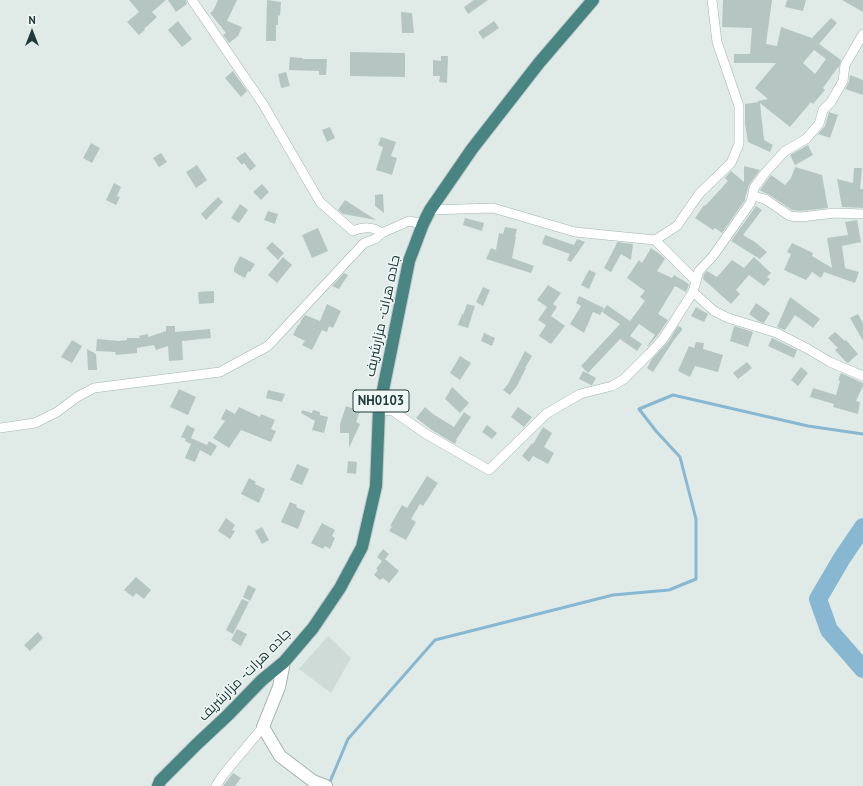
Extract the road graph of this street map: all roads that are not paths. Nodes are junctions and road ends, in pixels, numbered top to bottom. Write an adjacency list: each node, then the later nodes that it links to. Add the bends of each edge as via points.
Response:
1 (192, 0): 9 (street, via 263,104 320,202 353,231 375,228)
2 (593, 0): 6 (highway, جاده هرات- مزارشریف / NH0103, via 476,143)
3 (712, 0): 10 (street, via 717,42 740,106 739,144 731,163 699,194 677,226)
4 (863, 34): 5 (street, via 845,65 843,81 831,102 823,110 819,124 806,139 785,151 754,188)
5 (753, 196): 7 (street, via 765,199 790,216); 11 (street, via 747,209 699,271)
6 (430, 210): 8 (highway, جاده هرات- مزارشریف / NH0103); 10 (street, via 493,208 575,232)
7 (863, 214)
8 (423, 224): 9 (street, via 409,221); 14 (highway, جاده هرات- مزارشریف / NH0103, via 409,261)
9 (382, 233): 15 (street, via 364,243 268,346 220,372 94,388 35,423)
10 (655, 240): 11 (street)
11 (696, 281): 12 (street)
12 (693, 292): 13 (street, via 714,311 728,318 777,333 830,362); 14 (street, via 663,339 624,379 612,386 580,394 546,414 489,470 426,434 393,411)
13 (863, 376)
14 (379, 410): 16 (highway, جاده هرات- مزارشریف / NH0103, via 376,486 362,547 332,600 313,628)
15 (0, 428)
16 (284, 662): 17 (street, via 279,687); 18 (highway, جاده هرات- مزارشریف / NH0103, via 262,680 160,781)
17 (263, 727): 19 (street, via 223,774); 20 (street, via 280,756 313,781)
18 (158, 786)
19 (216, 786)
20 (326, 786)

